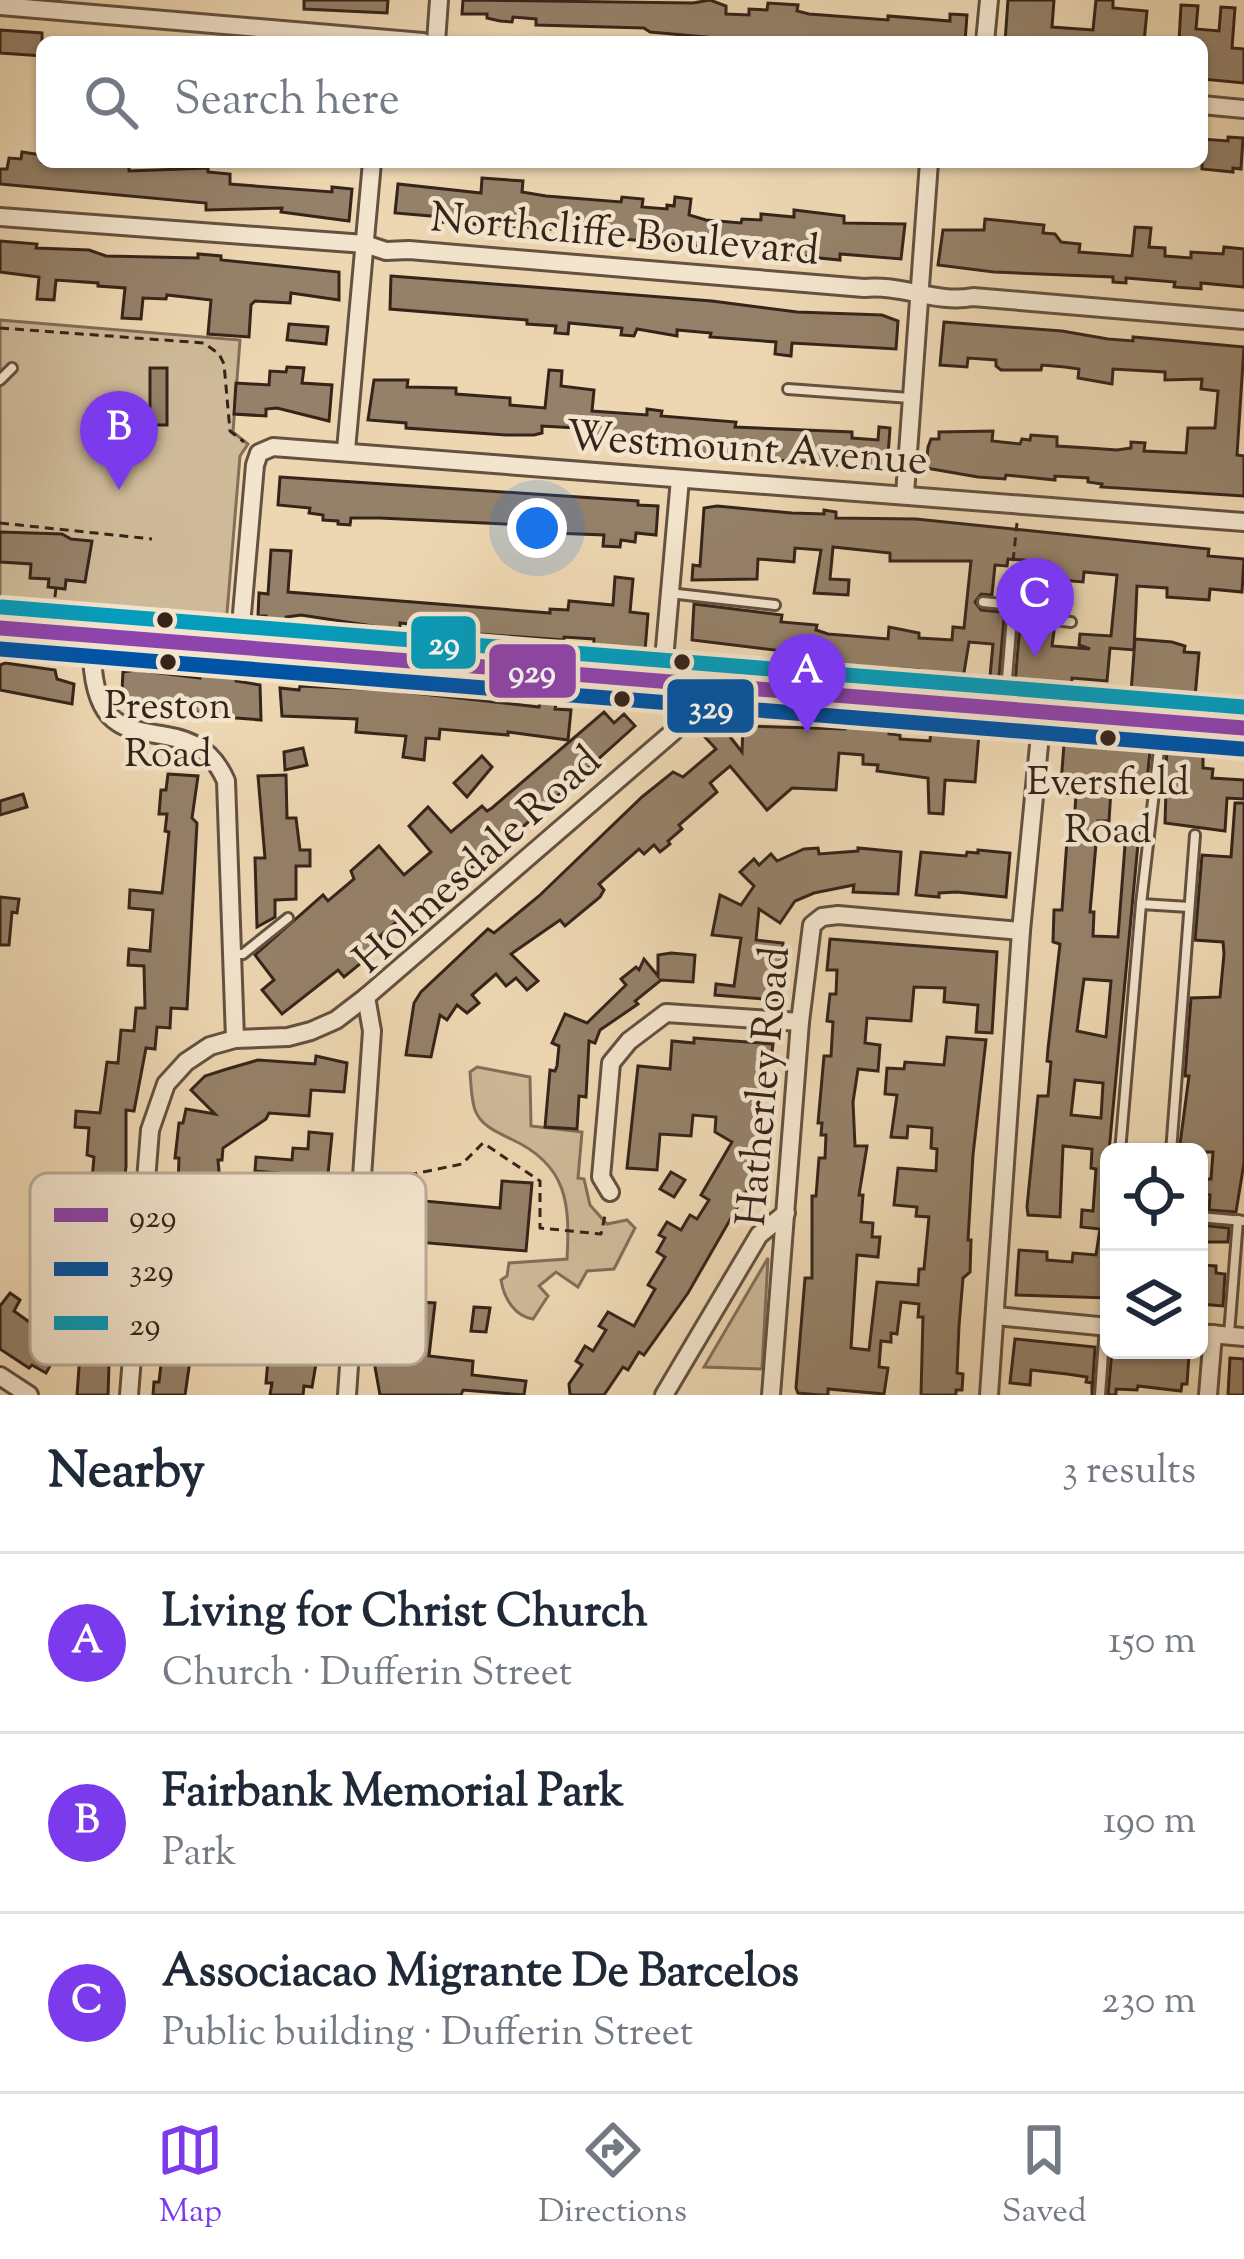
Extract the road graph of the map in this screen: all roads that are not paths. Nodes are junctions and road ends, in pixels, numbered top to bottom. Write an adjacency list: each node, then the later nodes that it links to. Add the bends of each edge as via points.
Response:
1 (439, 0): 5 (street)
2 (989, 0): 6 (street)
3 (0, 5): 4 (street)
4 (338, 36)
5 (436, 36)
6 (986, 36)
7 (1208, 106): 8 (street)
8 (1244, 109)
9 (371, 168): 12 (street)
10 (928, 168): 13 (street)
11 (0, 217): 12 (street, Northcliffe Boulevard)
12 (365, 244): 13 (street, Northcliffe Boulevard); 19 (street)
13 (918, 293): 14 (street, Northcliffe Boulevard); 18 (street)
14 (1244, 320)
15 (12, 368): 16 (lane)
16 (0, 380)
17 (788, 389): 18 (lane)
18 (912, 399): 21 (street)
19 (346, 450): 20 (street, Westmount Avenue); 30 (street, Westmount Avenue, via 266,448 255,465)
20 (680, 479): 21 (street, Westmount Avenue); 23 (street)
21 (905, 494): 22 (street, Westmount Avenue)
22 (1244, 522)
23 (669, 593): 25 (lane); 31 (street)
24 (983, 602): 26 (lane)
25 (775, 605)
26 (1011, 605): 27 (lane, via 1020,615); 33 (lane)
27 (1071, 622)
28 (0, 628): 29 (main road)
29 (92, 635): 30 (main road); 42 (street, via 92,681 104,708 132,731 201,747 226,782)
30 (239, 648): 31 (main road)
31 (662, 682): 32 (main road)
32 (690, 684): 33 (main road); 43 (street, Holmesdale Road, via 688,708 673,732)
33 (1004, 710): 34 (main road)
34 (1042, 714): 35 (main road); 41 (street)
35 (1162, 722): 36 (main road); 38 (lane)
36 (1244, 728)
37 (1195, 836): 39 (lane)
38 (1141, 904): 39 (lane); 46 (lane)
39 (1189, 907): 47 (lane)
40 (288, 918): 42 (lane)
41 (1021, 932): 44 (street, Hatherley Road, via 823,917 808,940); 54 (street)
42 (233, 954): 45 (street)
43 (366, 997): 45 (street, via 311,1031); 49 (street, Holmesdale Road, via 372,1031)
44 (800, 1022): 50 (street, via 665,1013 629,1041 610,1068 601,1177); 51 (street, Hatherley Road)
45 (235, 1039): 48 (street, via 210,1046 166,1084 153,1114)
46 (1121, 1143)
47 (1172, 1143)
48 (148, 1173)
49 (362, 1173)
50 (608, 1202)
51 (786, 1213): 64 (street, via 759,1235); 65 (street, Hatherley Road)
52 (1208, 1218): 53 (lane)
53 (1241, 1221): 56 (lane)
54 (996, 1316): 55 (street); 66 (street)
55 (1100, 1325)
56 (1221, 1335): 68 (street)
57 (1104, 1359): 67 (lane)
58 (132, 1365): 62 (street)
59 (349, 1365): 63 (street, Holmesdale Road)
60 (0, 1376): 61 (street)
61 (28, 1395)
62 (129, 1395)
63 (347, 1395)
64 (664, 1395)
65 (771, 1395)
66 (989, 1395)
67 (1100, 1395)
68 (1208, 1395)

